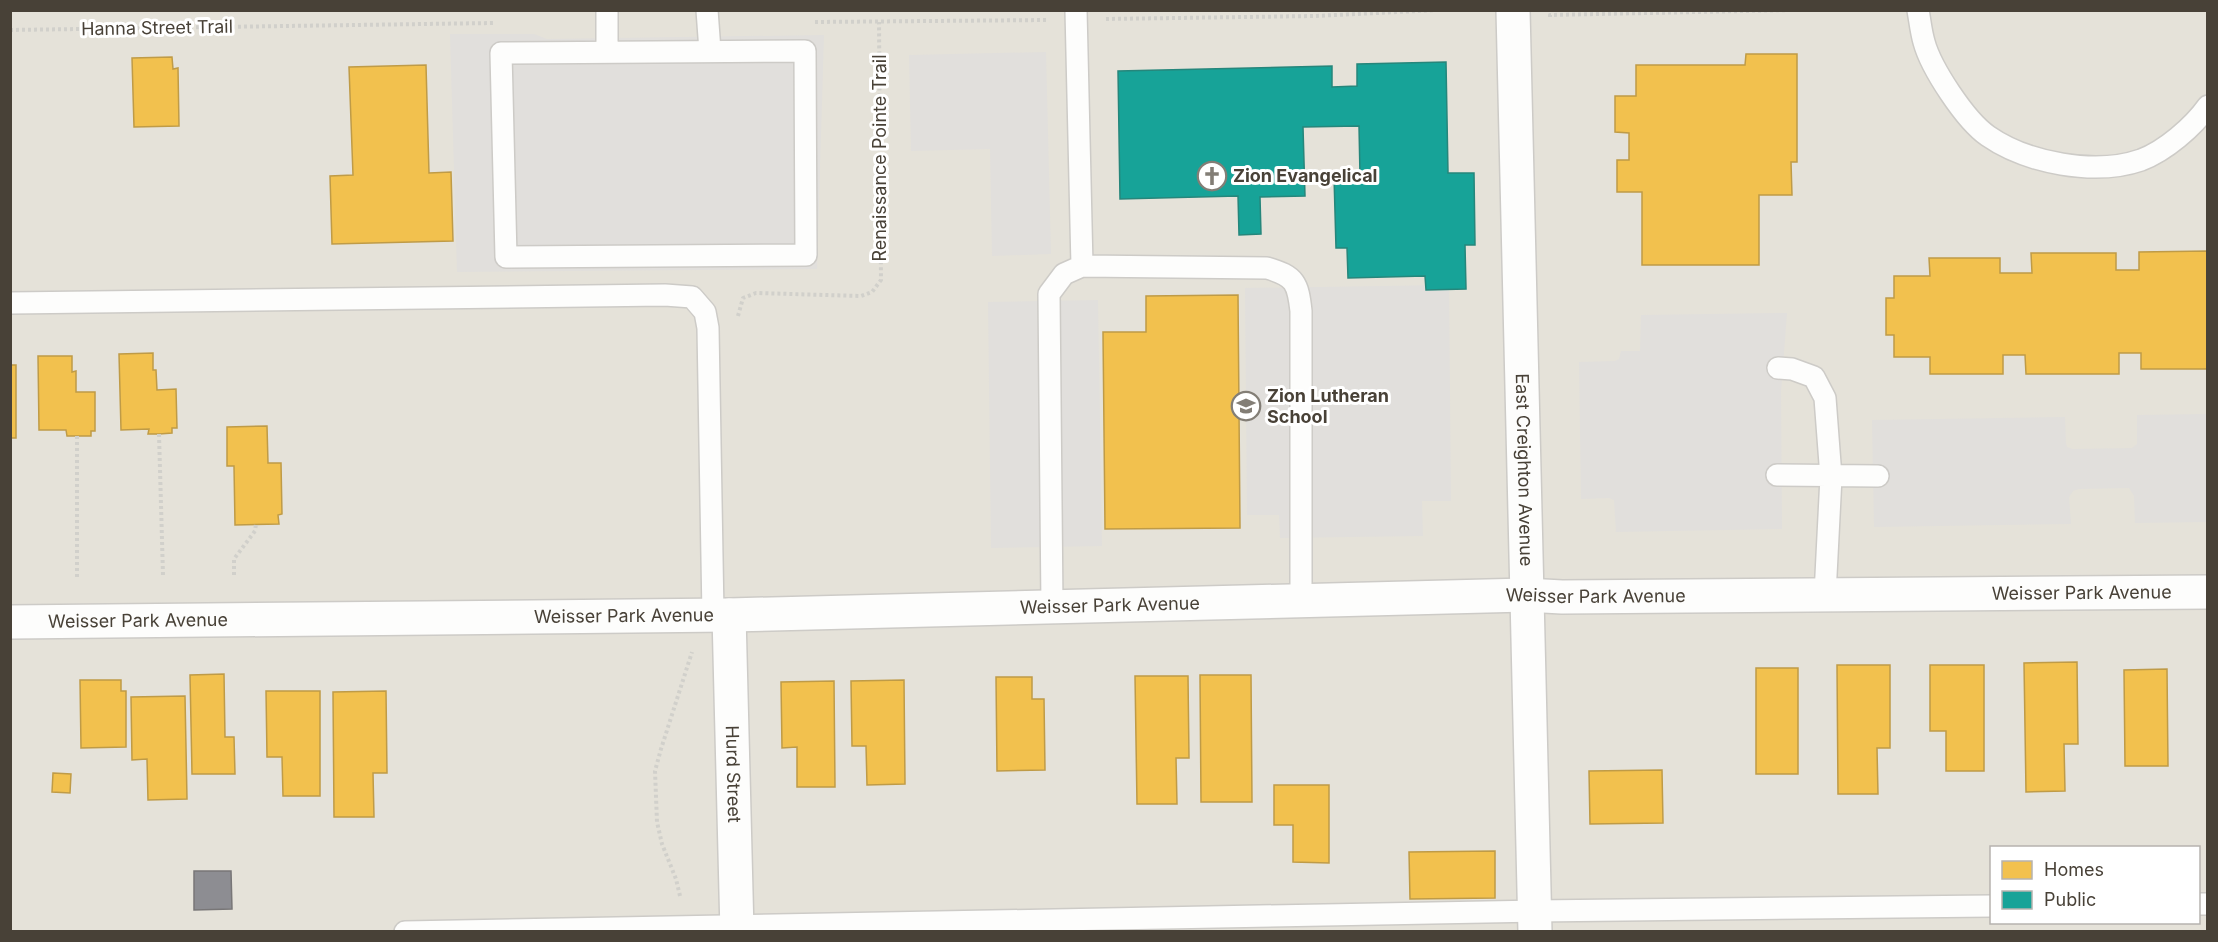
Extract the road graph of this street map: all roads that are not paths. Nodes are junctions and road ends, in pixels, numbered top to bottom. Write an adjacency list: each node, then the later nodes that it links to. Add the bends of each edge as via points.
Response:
1 (607, 10): 6 (lane)
2 (707, 10): 7 (lane)
3 (1076, 10): 9 (lane)
4 (1513, 10): 16 (street, East Creighton Avenue)
5 (1918, 10): 8 (lane, via 1924,43 1944,84 1963,109 1987,135 2044,161 2115,167 2142,159 2177,138)
6 (607, 51): 7 (lane); 7 (lane, via 501,53 506,257 806,255 806,51)
7 (710, 51)
8 (2208, 106)
9 (1082, 266): 18 (lane, via 1267,268 1285,273 1298,287); 19 (lane, via 1064,274 1049,294)
10 (10, 303): 20 (lane, via 692,297 705,312 708,328)
11 (1778, 368): 14 (lane, via 1814,377 1825,398)
12 (1777, 475): 14 (lane)
13 (1878, 476): 14 (lane)
14 (1831, 477): 17 (lane)
15 (2208, 592): 17 (street, Weisser Park Avenue)
16 (1526, 595): 17 (street, Weisser Park Avenue); 18 (street, Weisser Park Avenue); 23 (street, East Creighton Avenue)
17 (1825, 595)
18 (1301, 601): 19 (street, Weisser Park Avenue)
19 (1052, 607): 20 (street, Weisser Park Avenue)
20 (721, 615): 21 (street, Weisser Park Avenue); 24 (street, Hurd Street)
21 (10, 622)
22 (1990, 906): 23 (lane)
23 (1534, 921): 24 (lane)
24 (737, 929): 25 (lane)
25 (405, 932)

